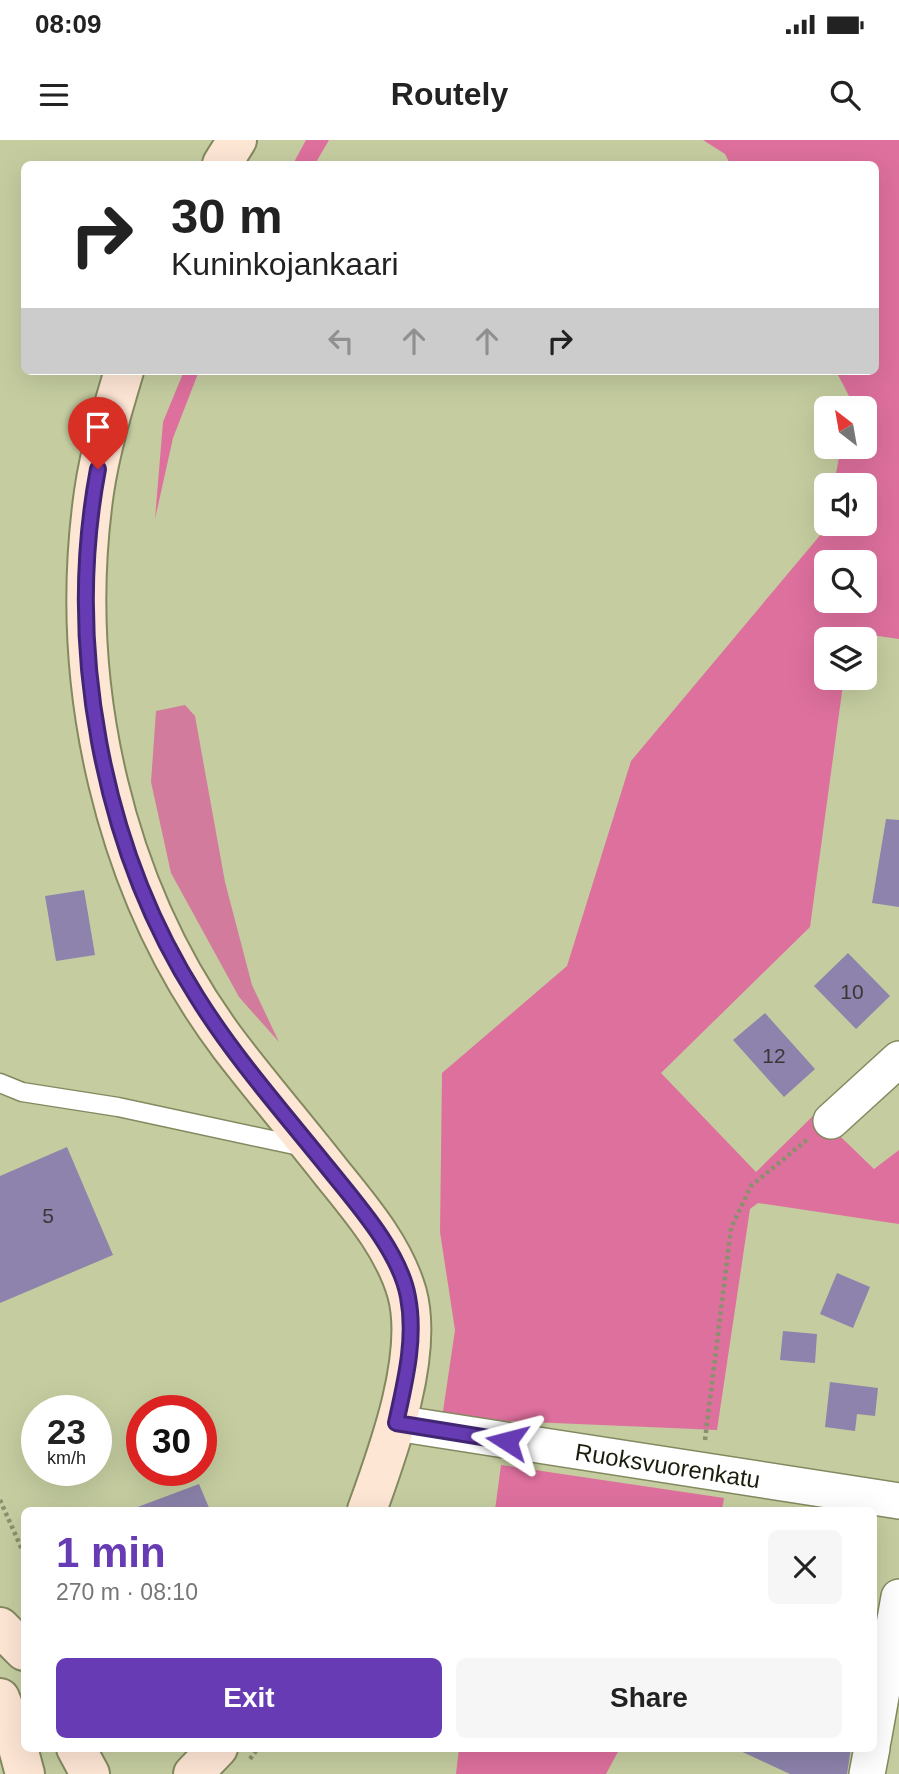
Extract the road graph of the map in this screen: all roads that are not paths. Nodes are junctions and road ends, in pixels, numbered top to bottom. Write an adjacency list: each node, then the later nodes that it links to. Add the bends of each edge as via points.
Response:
1 (237, 140): 2 (street)
2 (224, 161)
3 (123, 375): 7 (street, via 96,479 86,577 93,691 115,811 149,905 196,996)
4 (899, 1059): 6 (street)
5 (0, 1083): 7 (lane, via 22,1092 118,1107)
6 (831, 1121)
7 (313, 1149): 8 (street, via 382,1240 408,1295 410,1346)
8 (396, 1423): 9 (street, Ruoksvuorenkatu); 10 (street)
9 (899, 1501)
10 (368, 1507)
11 (899, 1597): 15 (street)
12 (0, 1627): 13 (street)
13 (21, 1648)
14 (0, 1698): 19 (street)
15 (877, 1719)
16 (78, 1752): 20 (street)
17 (214, 1752): 21 (street)
18 (871, 1752): 22 (street)
19 (25, 1774)
20 (90, 1774)
21 (193, 1774)
22 (867, 1774)

